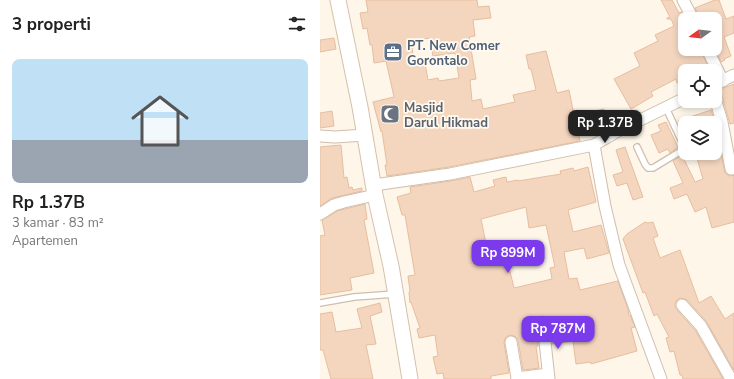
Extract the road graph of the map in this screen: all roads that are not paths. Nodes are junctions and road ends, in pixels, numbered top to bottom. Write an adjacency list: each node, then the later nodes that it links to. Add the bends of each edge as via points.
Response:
1 (338, 0): 9 (main road)
2 (683, 0): 3 (street)
3 (689, 12)
4 (734, 75): 5 (street)
5 (722, 81)
6 (678, 102): 7 (street)
7 (666, 108): 11 (street); 12 (lane, via 682,142 681,151 653,168 648,168)
8 (718, 108): 13 (street)
9 (365, 135): 10 (street); 14 (main road)
10 (320, 136)
11 (594, 145): 14 (street); 24 (street, via 619,264)
12 (637, 147)
13 (731, 169)
14 (375, 190): 15 (street, via 334,205); 16 (main road)
15 (320, 214)
16 (395, 294): 17 (lane, via 354,297); 23 (main road)
17 (320, 304)
18 (682, 306): 25 (street, via 701,326)
19 (543, 323): 21 (street)
20 (511, 342): 22 (street)
21 (549, 376): 22 (street)
22 (517, 378)
23 (410, 379)
24 (661, 379)
25 (731, 379)

